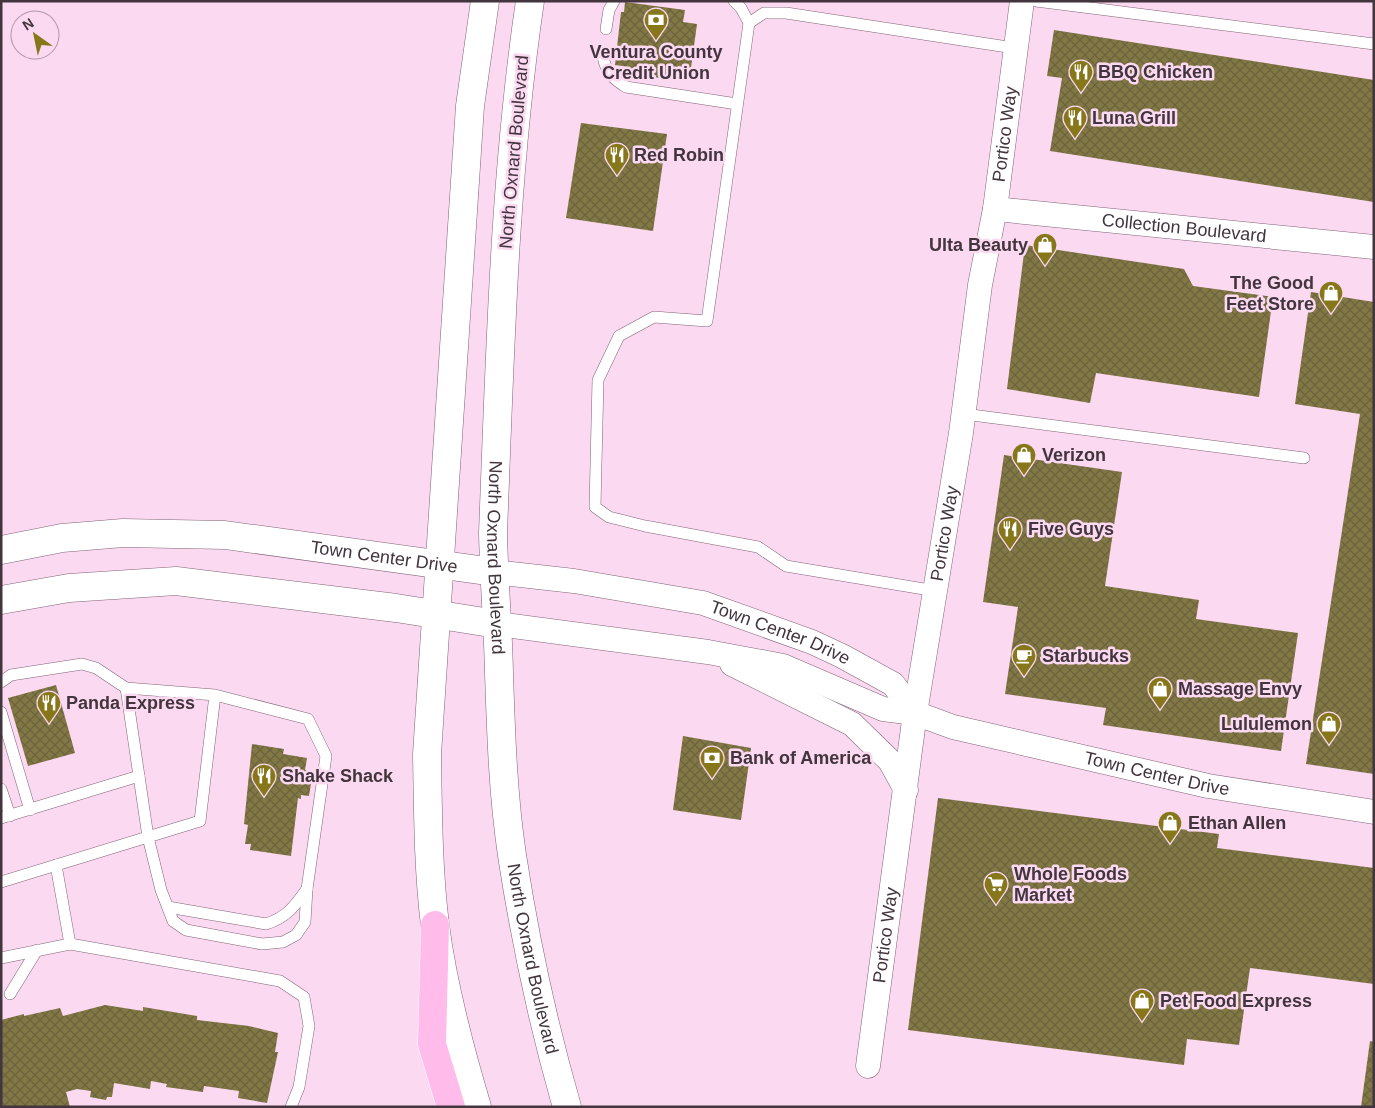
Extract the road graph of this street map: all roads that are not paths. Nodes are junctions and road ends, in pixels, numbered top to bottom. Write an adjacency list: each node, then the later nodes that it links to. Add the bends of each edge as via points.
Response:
1 (485, 1): 18 (main road, via 470,106)
2 (530, 1): 19 (main road, North Oxnard Boulevard, via 517,86 508,197)
3 (614, 1): 8 (lane)
4 (734, 1): 7 (lane)
5 (1022, 1): 10 (street, Portico Way)
6 (1036, 1): 9 (lane)
7 (749, 23): 10 (lane, via 764,13 786,13); 12 (lane)
8 (606, 29)
9 (1374, 44)
10 (1014, 48): 13 (street, Portico Way)
11 (603, 57): 12 (lane, via 606,69 615,80 626,86)
12 (737, 104): 20 (lane, via 707,321 654,317 619,336 598,380 595,507 610,517 645,526 758,547 786,566)
13 (995, 209): 14 (street, Collection Boulevard); 15 (street, Portico Way, via 980,285)
14 (1374, 247)
15 (964, 414): 16 (lane); 20 (street, Portico Way)
16 (1304, 458)
17 (1, 550): 18 (main road, Town Center Drive, via 62,538 123,533 225,535)
18 (439, 565): 19 (main road, Town Center Drive); 22 (main road)
19 (494, 572): 23 (main road, North Oxnard Boulevard); 29 (street, Town Center Drive, via 574,581 703,603 842,656 893,684)
20 (936, 591): 29 (street, Portico Way)
21 (1, 600): 22 (main road, Town Center Drive, via 69,588 176,581)
22 (435, 614): 23 (main road, Town Center Drive); 41 (main road, via 427,754)
23 (497, 624): 24 (street, Town Center Drive); 50 (main road, North Oxnard Boulevard, via 500,736 512,854 527,945)
24 (708, 652): 29 (street, Town Center Drive, via 783,666 883,709); 32 (street, Town Center Drive, via 852,724 890,761)
25 (1, 682): 26 (lane, via 11,675 82,664 96,668)
26 (126, 688): 27 (lane); 30 (lane)
27 (215, 695): 36 (lane, via 200,821); 39 (lane, via 308,719 326,756)
28 (1, 712): 33 (lane)
29 (915, 713): 32 (street, Portico Way); 34 (street, Town Center Drive, via 953,727 1208,786)
30 (139, 776): 33 (lane); 36 (lane)
31 (1, 789): 35 (lane)
32 (906, 790): 46 (street, Portico Way)
33 (30, 810): 35 (lane)
34 (1374, 812)
35 (6, 817)
36 (148, 836): 37 (lane); 40 (lane)
37 (56, 865): 38 (lane); 42 (lane)
38 (1, 882)
39 (307, 889): 40 (lane, via 282,919 266,924); 40 (lane, via 306,922 296,936 262,944 186,930 173,921)
40 (168, 907)
41 (435, 925): 48 (highway, via 432,1044); 49 (main road, via 455,1034)
42 (70, 944): 43 (lane); 47 (lane, via 280,981 304,997 309,1026 299,1087)
43 (37, 950): 44 (lane); 45 (lane)
44 (1, 958)
45 (10, 994)
46 (868, 1066)
47 (291, 1107)
48 (451, 1107)
49 (477, 1107)
50 (567, 1107)

